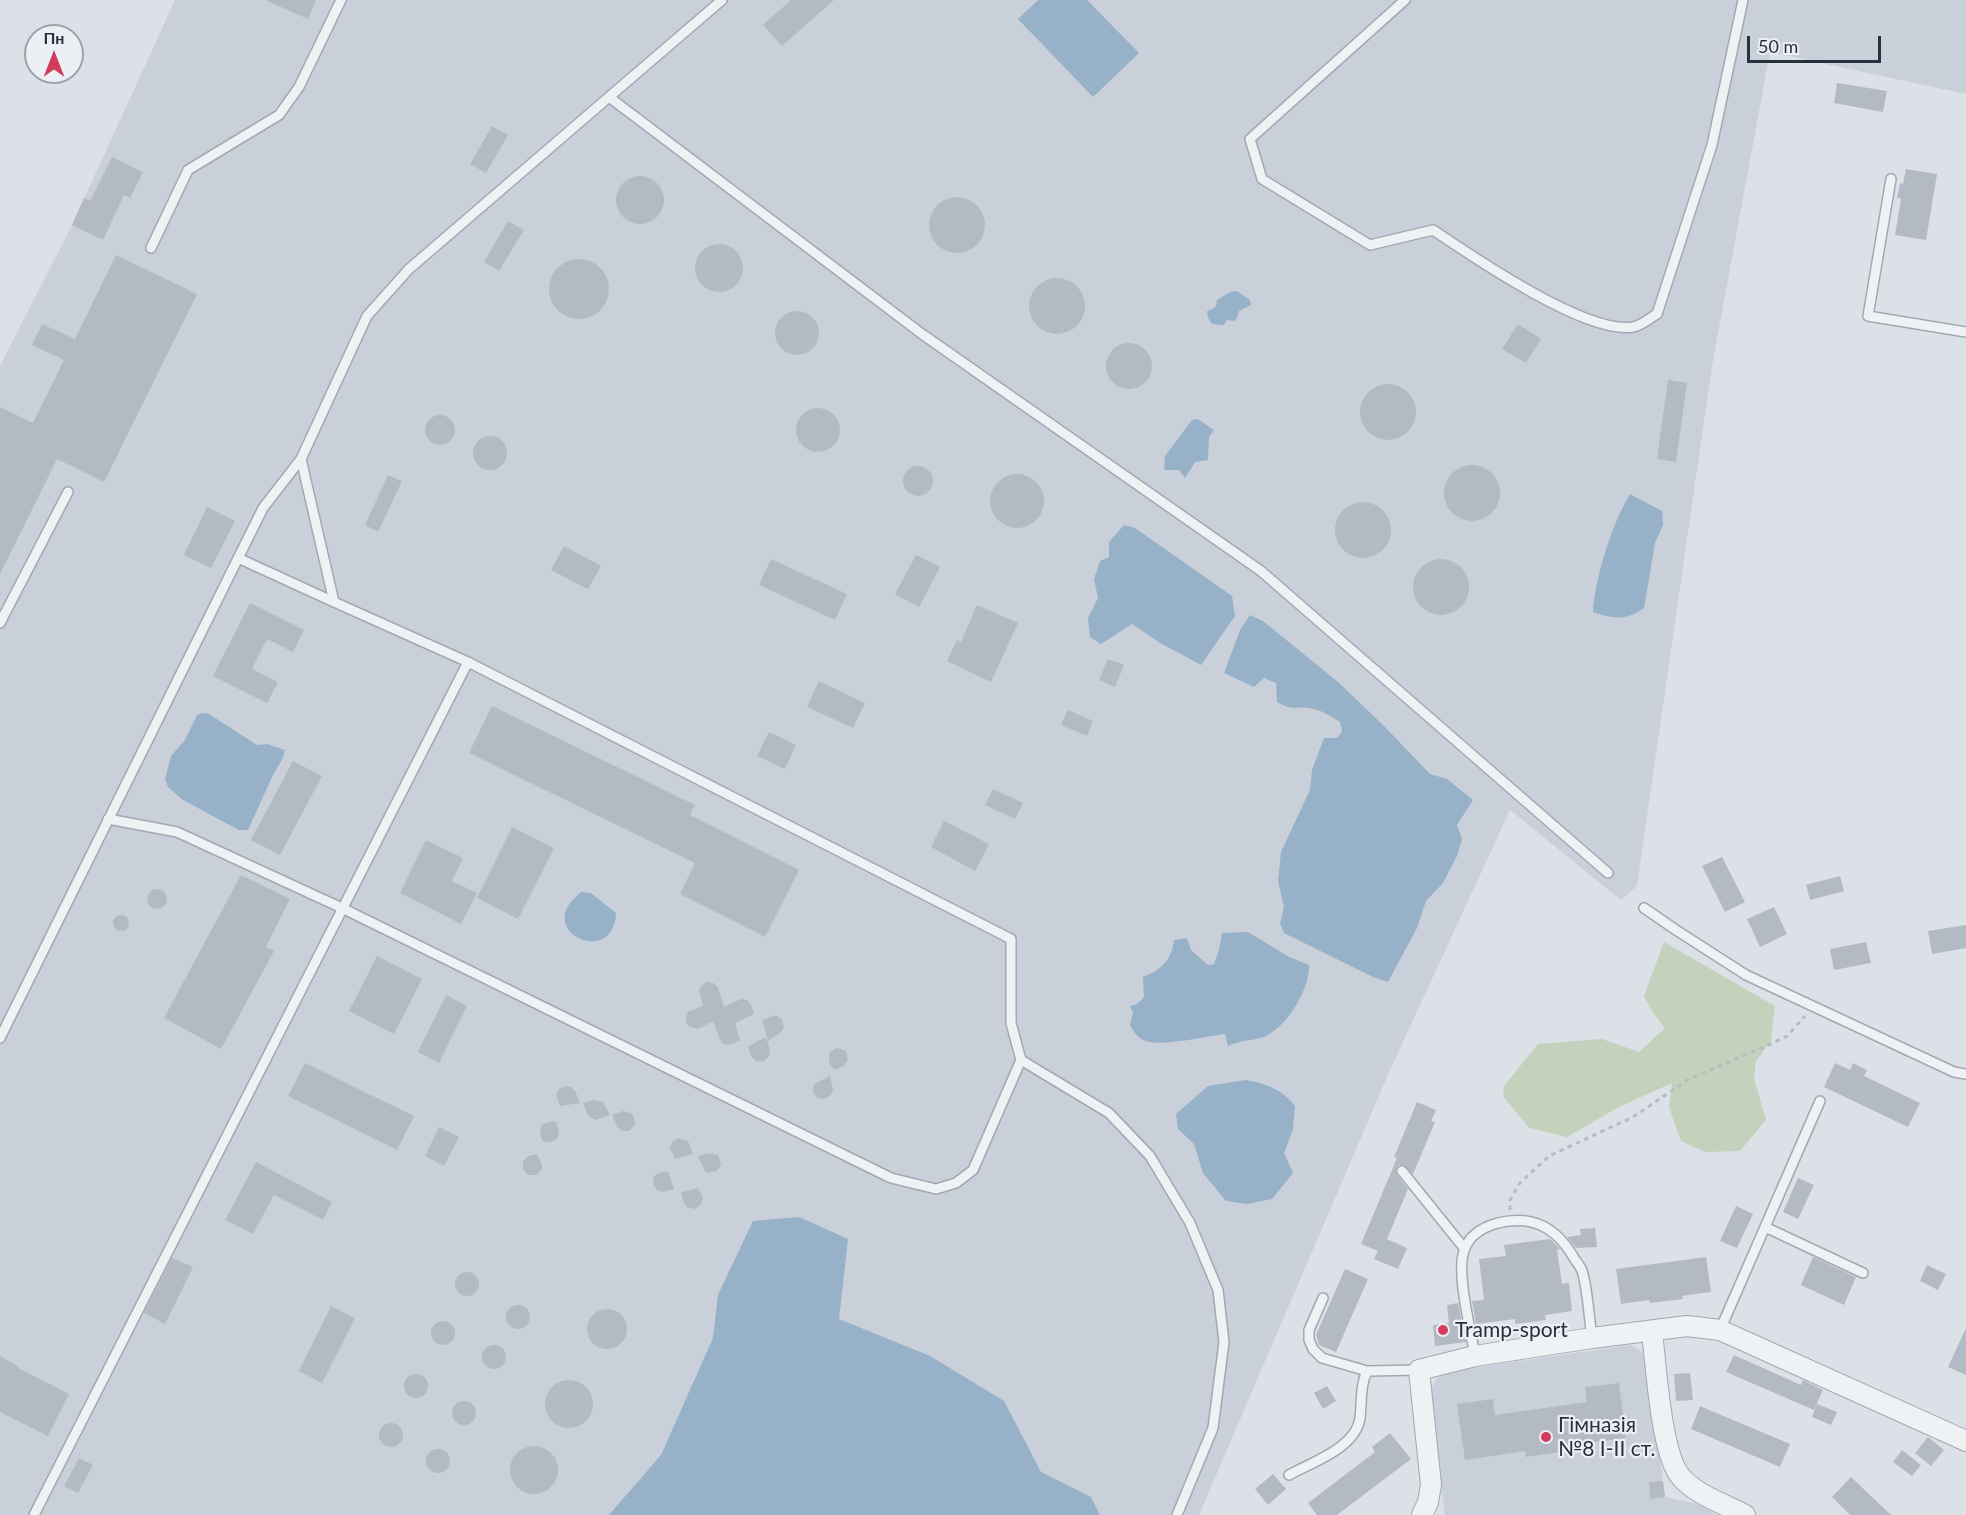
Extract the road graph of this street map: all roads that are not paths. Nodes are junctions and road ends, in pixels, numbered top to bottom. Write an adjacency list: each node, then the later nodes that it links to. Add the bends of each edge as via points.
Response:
1 (341, 0): 7 (lane, via 299,87 279,115 188,170)
2 (722, 0): 5 (lane)
3 (1405, 0): 4 (lane, via 1250,139 1262,179 1370,245 1433,230 1508,280 1612,328 1635,327 1657,314 1712,145)
4 (1743, 0)
5 (609, 97): 9 (lane, via 409,269 367,316); 16 (lane, via 922,334 1261,571)
6 (1891, 179): 8 (lane, via 1868,316)
7 (151, 248)
8 (1966, 332)
9 (301, 459): 11 (lane, via 263,508); 12 (lane)
10 (68, 492): 13 (lane)
11 (238, 558): 12 (lane); 15 (lane)
12 (334, 602): 14 (lane)
13 (0, 624)
14 (468, 662): 18 (lane); 20 (lane, via 1011,939 1011,1023)
15 (108, 819): 18 (lane, via 177,832); 19 (lane)
16 (1608, 873)
17 (1644, 908): 21 (lane, via 1746,975 1954,1072)
18 (344, 909): 20 (lane, via 891,1178 936,1189 956,1183 973,1170); 36 (lane)
19 (0, 1038)
20 (1021, 1060): 37 (lane, via 1109,1113 1150,1156 1190,1222 1218,1290 1224,1342 1213,1428)
21 (1966, 1074)
22 (1820, 1101): 24 (lane)
23 (1402, 1171): 25 (lane)
24 (1765, 1227): 26 (lane); 28 (lane)
25 (1464, 1248): 30 (lane, via 1486,1226 1510,1220 1544,1225 1554,1231 1583,1272); 31 (lane, via 1462,1277)
26 (1863, 1273)
27 (1323, 1298): 33 (lane, via 1309,1329 1313,1349 1322,1358)
28 (1720, 1330): 29 (street, via 1687,1326); 34 (street)
29 (1652, 1332): 30 (street); 39 (street, via 1666,1439 1674,1468 1695,1489)
30 (1592, 1338): 31 (street)
31 (1475, 1356): 32 (street)
32 (1419, 1370): 33 (lane); 38 (street, via 1431,1485)
33 (1367, 1371): 35 (lane, via 1354,1435 1346,1444)
34 (1966, 1441)
35 (1288, 1475)
36 (34, 1515)
37 (1177, 1515)
38 (1422, 1515)
39 (1745, 1515)

